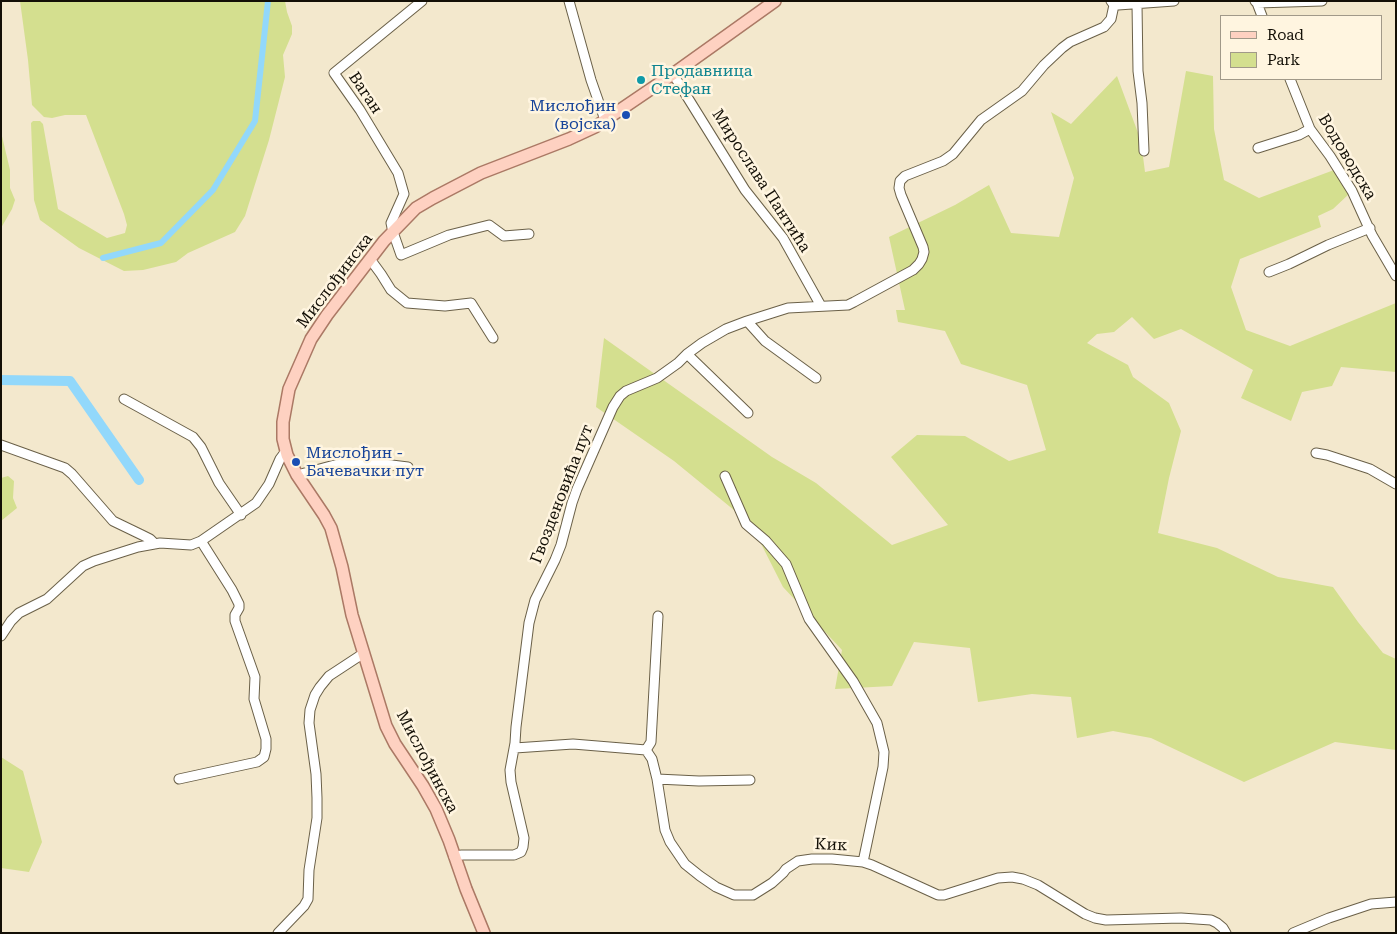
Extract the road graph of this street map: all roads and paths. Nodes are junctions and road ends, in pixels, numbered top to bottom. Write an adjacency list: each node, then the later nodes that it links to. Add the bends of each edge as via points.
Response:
1 (422, 1): 17 (street, Ваган, via 334,73 398,173 404,194 391,223)
2 (569, 1): 12 (street)
3 (775, 1): 10 (main road, Мислођинска)
4 (1174, 1): 8 (street)
5 (1322, 1): 6 (street)
6 (1256, 2): 9 (street)
7 (1113, 3): 8 (street); 22 (street, Гвозденовића пут, via 1111,19 1104,27 1062,48 1022,91 981,120 953,154 900,181 901,195 923,247 919,264 854,302)
8 (1137, 4): 15 (street)
9 (1262, 15)
10 (673, 74): 12 (main road, Мислођинска); 22 (street, Мирослава Пантића, via 745,190 782,238)
11 (1290, 80): 13 (street, Водоводска)
12 (605, 120): 17 (main road, Мислођинска, via 586,132 465,181 422,205)
13 (1310, 129): 14 (street, via 1299,136); 16 (street, Водоводска, via 1352,191)
14 (1258, 148)
15 (1144, 151)
16 (1370, 228): 20 (street); 21 (street, Водоводска)
17 (392, 232): 18 (street, via 401,255 449,235 488,226 504,236); 19 (main road, Мислођинска)
18 (529, 234)
19 (370, 260): 24 (street, via 391,290 407,303 446,306 471,303); 30 (main road, Мислођинска, via 327,314 293,380 283,422)
20 (1269, 272)
21 (1396, 276)
22 (821, 306): 23 (street, Гвозденовића пут, via 788,308)
23 (747, 321): 25 (street, Гвозденовића пут, via 726,329); 26 (street, via 765,341)
24 (493, 338)
25 (687, 354): 28 (street); 42 (street, Гвозденовића пут, via 657,378 620,396 592,455 572,503 561,545 531,612)
26 (816, 378)
27 (124, 399): 36 (street, via 192,437)
28 (748, 413)
29 (1, 445): 38 (street, via 65,468 113,521)
30 (286, 451): 33 (main road, Мислођинска); 36 (street, via 260,499)
31 (1316, 453): 35 (street, via 1370,469)
32 (408, 467): 33 (street, via 367,462 342,463)
33 (297, 475): 41 (main road, Мислођинска, via 331,528)
34 (725, 476): 48 (street, via 746,524 786,564 809,618 854,681 877,723 884,759)
35 (1396, 484)
36 (241, 515): 37 (street)
37 (201, 541): 38 (street, via 191,545); 44 (street, via 239,604 235,621 255,677 254,699 266,749 264,757 257,762)
38 (154, 544): 40 (street, via 121,551 83,566 46,599 19,613)
39 (658, 616): 43 (street, via 651,742)
40 (1, 636)
41 (364, 653): 47 (main road, Мислођинска, via 389,733 436,809); 50 (street, via 329,676 310,710 317,818 308,898)
42 (515, 748): 43 (street, via 574,744); 47 (street, Гвозденовића пут, via 510,770 524,838 522,850 514,855)
43 (646, 750): 45 (street, Кик)
44 (179, 779)
45 (657, 779): 46 (street); 48 (street, Кик, via 665,830 676,852 700,876 734,895 753,895 791,865 805,860 820,858)
46 (750, 780)
47 (454, 857): 51 (main road, Мислођинска)
48 (863, 862): 52 (street, Кик, via 938,895 998,878 1012,878 1038,885 1095,918 1211,920)
49 (1396, 902): 53 (street, via 1371,904)
50 (278, 933)
51 (484, 933)
52 (1226, 933)
53 (1293, 933)

